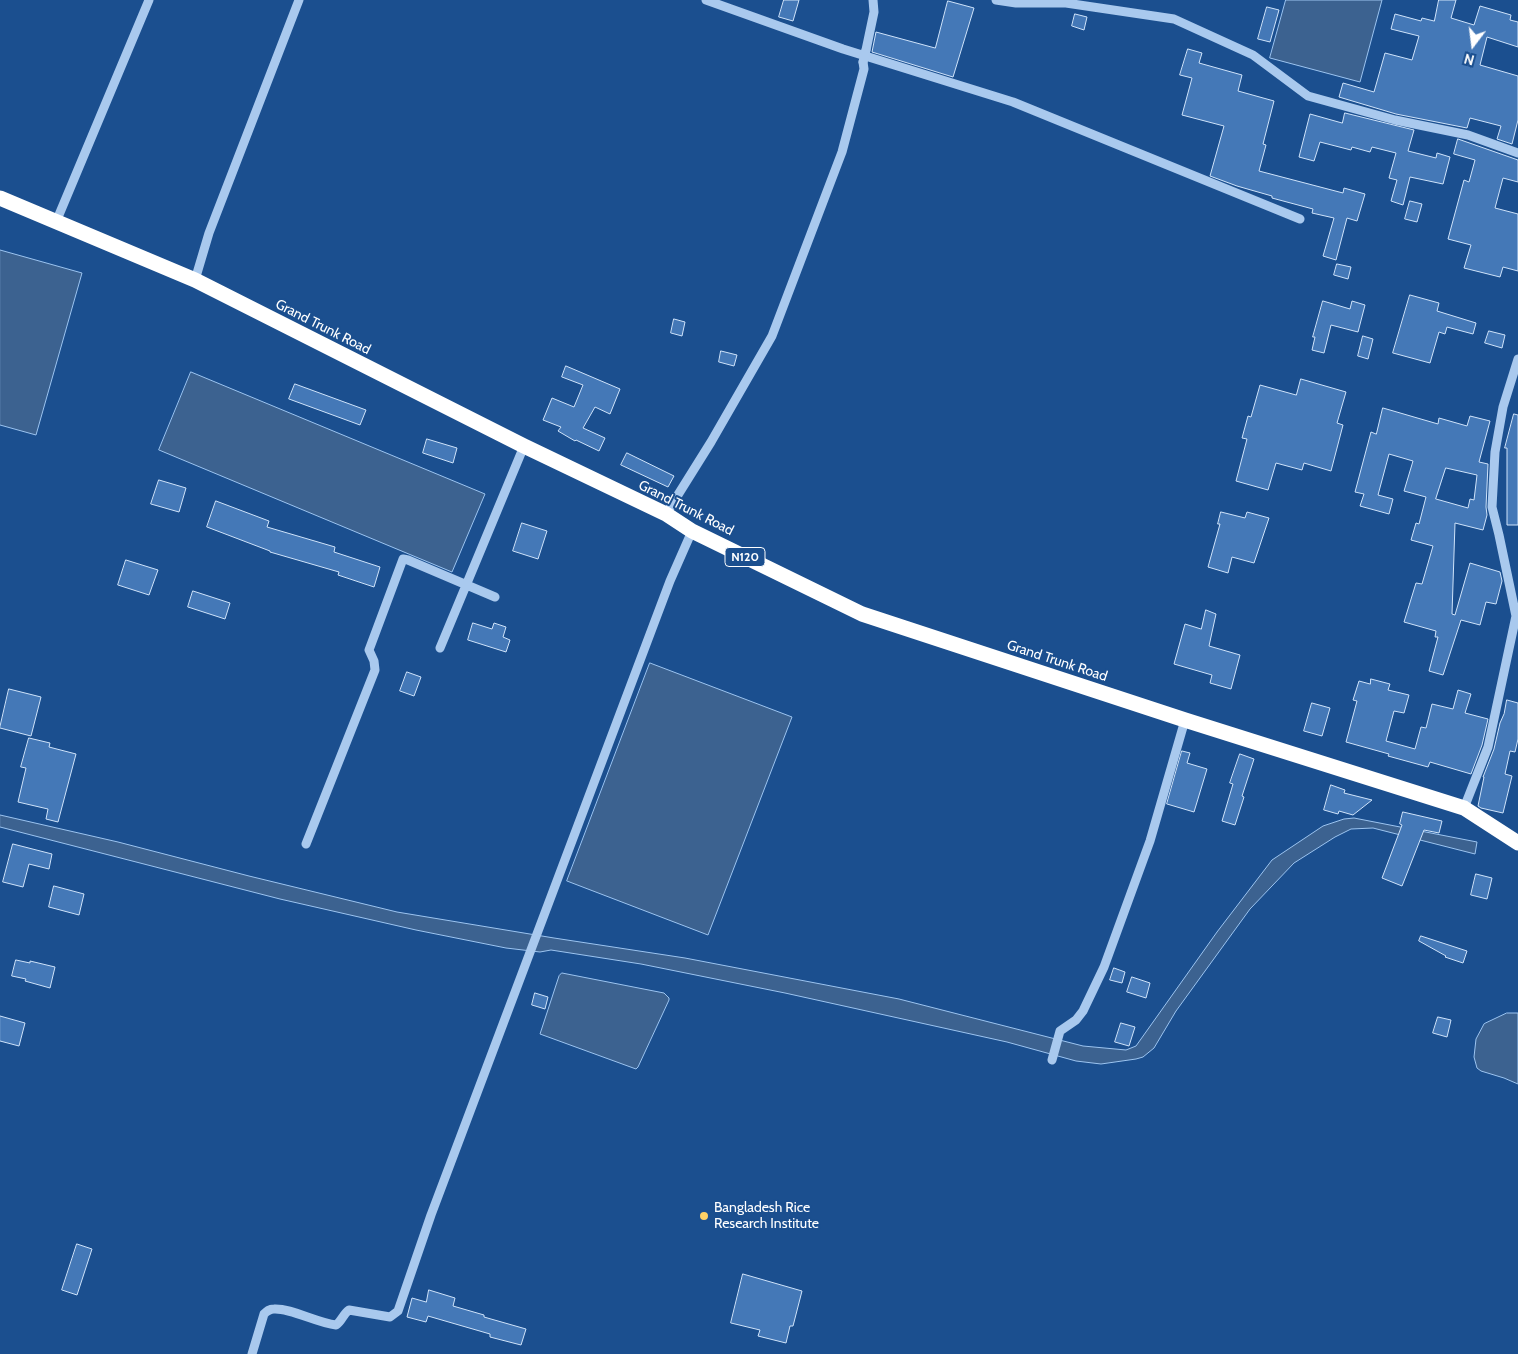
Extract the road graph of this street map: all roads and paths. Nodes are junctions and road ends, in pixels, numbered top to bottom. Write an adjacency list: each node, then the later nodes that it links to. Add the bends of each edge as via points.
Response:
1 (149, 0): 9 (street)
2 (299, 0): 10 (street, via 216,215)
3 (706, 0): 8 (street, via 843,50 1013,102)
4 (873, 0): 13 (street, bridge, via 874,12 864,69 842,152 772,336)
5 (996, 0): 6 (street, via 1066,3 1174,19 1253,55 1308,96 1468,136)
6 (1518, 153)
7 (0, 198): 9 (highway, Grand Trunk Road / N120)
8 (1300, 219)
9 (56, 222): 10 (highway, Grand Trunk Road / N120)
10 (195, 280): 12 (highway, Grand Trunk Road / N120)
11 (1518, 359): 19 (street, via 1503,407 1495,452 1492,507 1516,616 1488,747)
12 (524, 446): 13 (highway, Grand Trunk Road / N120); 15 (street)
13 (666, 514): 14 (highway, Grand Trunk Road / N120)
14 (692, 531): 18 (highway, Grand Trunk Road / N120, via 862,614); 23 (street, via 670,580 431,1215 398,1311 390,1317 349,1310 336,1325 281,1309 270,1309 264,1314)
15 (467, 584): 16 (street); 17 (street); 21 (street, via 402,559 369,650 375,670)
16 (495, 597)
17 (440, 648)
18 (1185, 720): 19 (highway, Grand Trunk Road / N120); 22 (street, via 1150,841 1104,967 1083,1011 1060,1031)
19 (1464, 808): 20 (highway, Grand Trunk Road / N120)
20 (1518, 843)
21 (306, 844)
22 (1052, 1060)
23 (252, 1354)

